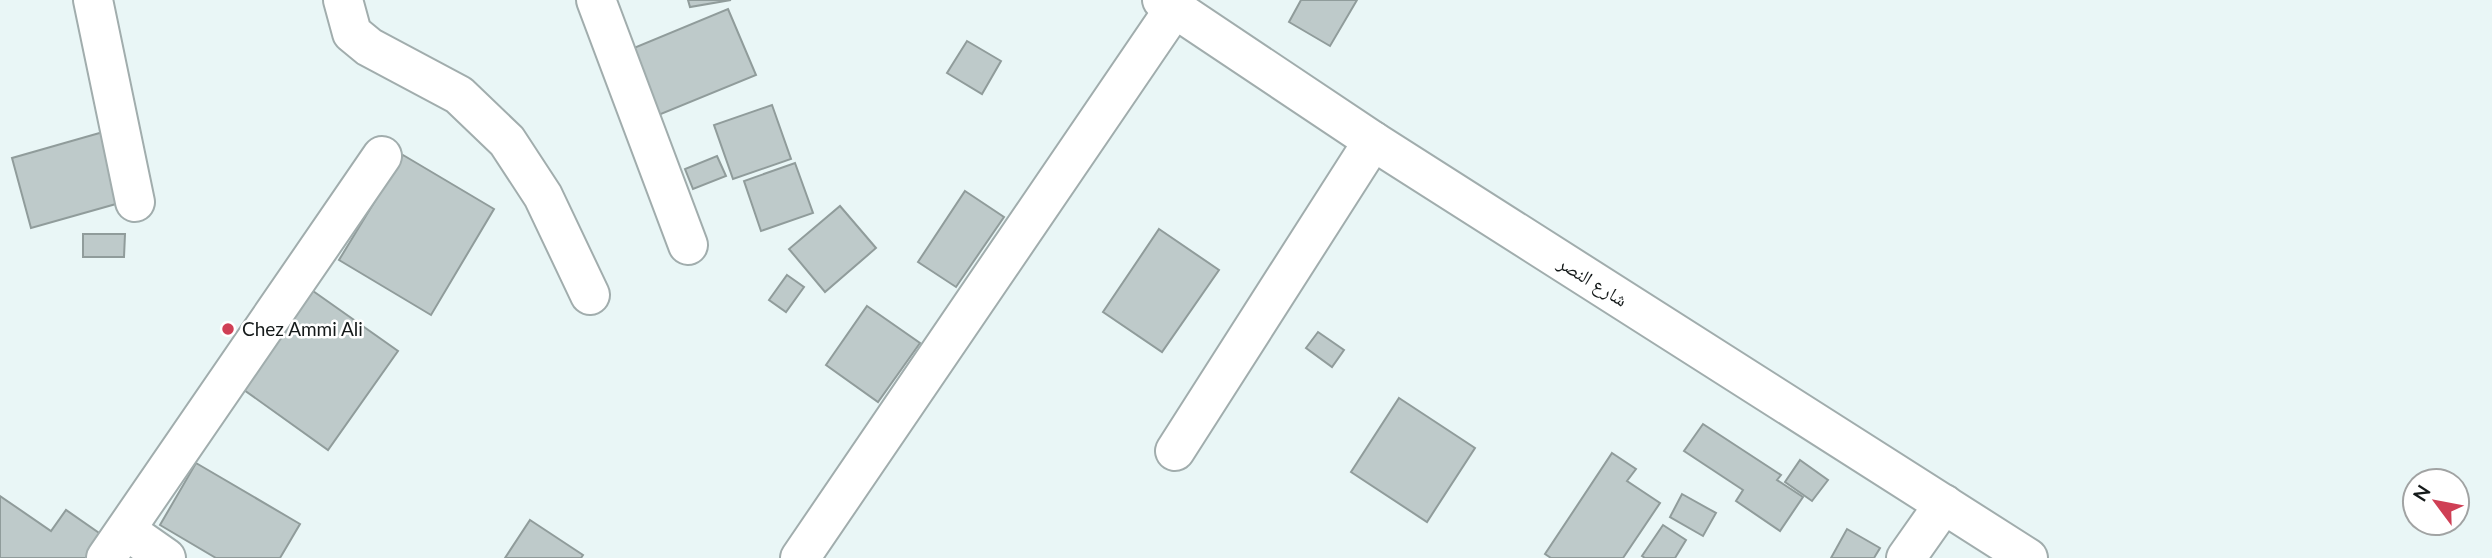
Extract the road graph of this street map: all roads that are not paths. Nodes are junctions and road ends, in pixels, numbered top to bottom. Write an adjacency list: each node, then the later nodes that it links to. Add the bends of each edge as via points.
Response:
1 (93, 0): 7 (main road)
2 (343, 0): 9 (main road, via 352,33 369,47 459,95 507,141 543,196)
3 (596, 0): 8 (main road)
4 (1168, 4): 5 (main road, شارع النصر); 14 (main road)
5 (1373, 141): 10 (main road); 11 (main road, شارع النصر)
6 (382, 156): 12 (main road)
7 (135, 202)
8 (688, 244)
9 (590, 295)
10 (1175, 451)
11 (1944, 504): 15 (main road); 16 (main road, شارع النصر)
12 (116, 544): 13 (main road)
13 (166, 558)
14 (800, 558)
15 (1906, 558)
16 (2028, 558)

